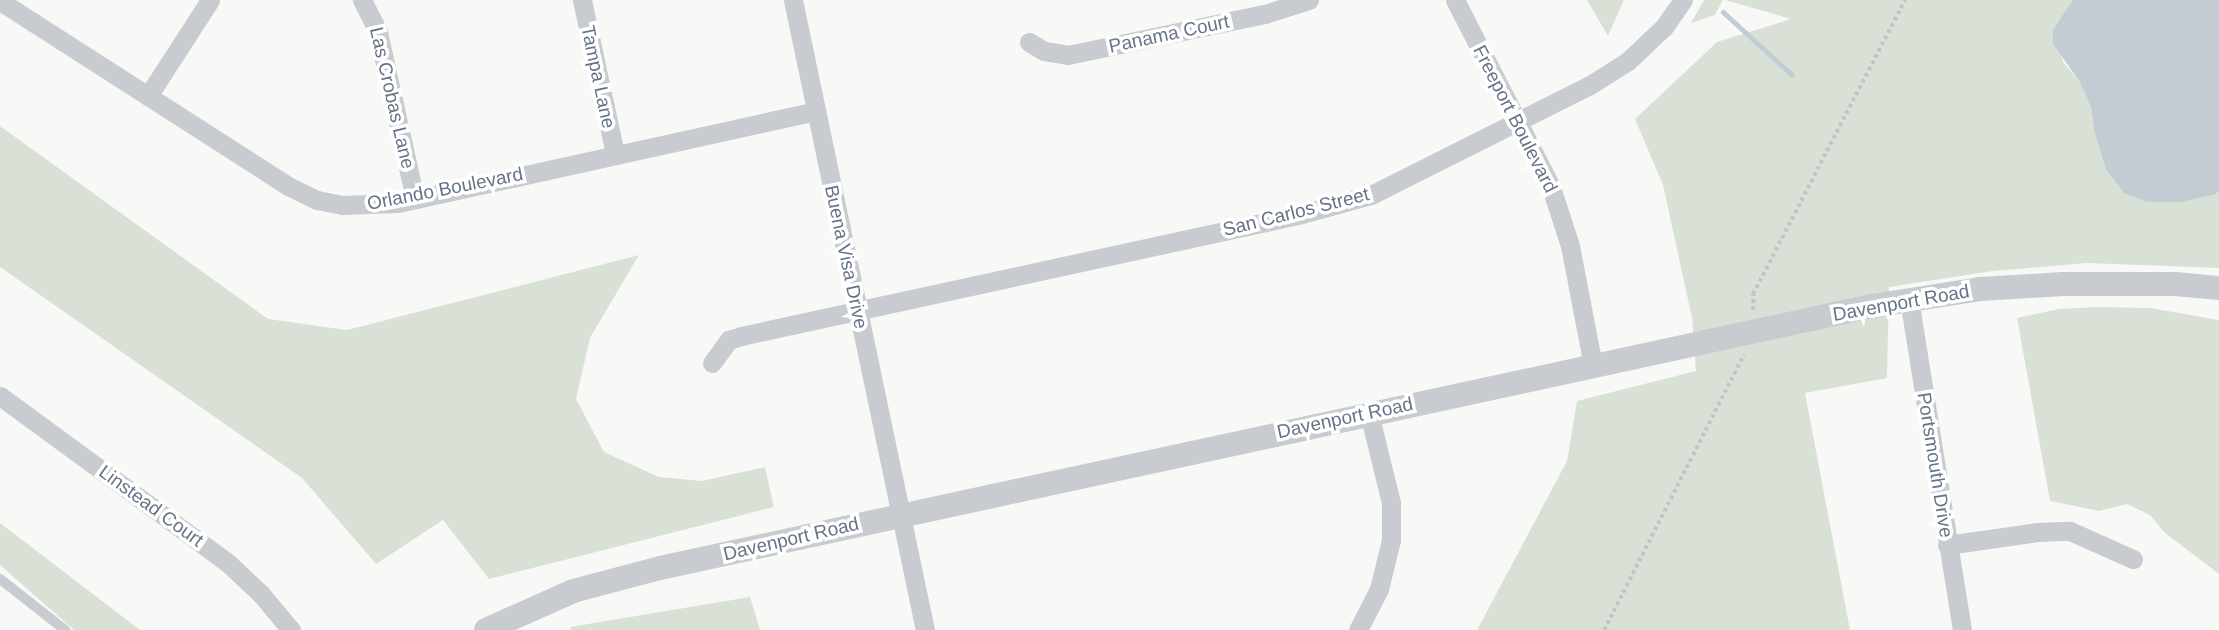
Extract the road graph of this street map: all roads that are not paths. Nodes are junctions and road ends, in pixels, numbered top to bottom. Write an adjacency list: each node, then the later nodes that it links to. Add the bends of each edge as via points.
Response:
1 (210, 0): 10 (street)
2 (362, 0): 14 (street, Las Crobas Lane, via 380,40)
3 (582, 0): 13 (street, Tampa Lane)
4 (793, 0): 11 (street, Buena Visa Drive)
5 (1310, 0): 9 (street, Panama Court, via 1265,14 1068,55 1044,51)
6 (1455, 0): 12 (street, Freeport Boulevard)
7 (1683, 0): 12 (street, San Carlos Street, via 1664,27 1628,61)
8 (0, 1): 10 (street, Orlando Boulevard)
9 (1029, 42)
10 (148, 96): 14 (street, Orlando Boulevard, via 317,200 354,206)
11 (815, 111): 13 (street, Orlando Boulevard); 17 (street, Buena Visa Drive)
12 (1518, 122): 17 (street, San Carlos Street, via 1391,186 1330,208); 19 (street, Freeport Boulevard, via 1559,209)
13 (615, 154): 14 (street, Orlando Boulevard)
14 (415, 199)
15 (2219, 288): 16 (street, Davenport Road, via 2063,284)
16 (1909, 299): 19 (street, Davenport Road); 23 (street, Portsmouth Drive)
17 (858, 310): 18 (street, San Carlos Street, via 729,340); 22 (street, Buena Visa Drive)
18 (712, 362)
19 (1593, 366): 21 (street, Davenport Road)
20 (0, 396): 27 (street, Linstead Court, via 227,562)
21 (1368, 413): 22 (street, Davenport Road); 30 (street, via 1391,503 1391,540 1379,589)
22 (901, 514): 28 (street, Davenport Road, via 594,584); 29 (street, Buena Visa Drive)
23 (1947, 545): 24 (street, via 2037,531 2070,531); 31 (street, Portsmouth Drive)
24 (2133, 559)
25 (0, 579): 26 (lane)
26 (65, 630)
27 (290, 630)
28 (486, 630)
29 (925, 630)
30 (1358, 630)
31 (1962, 630)

